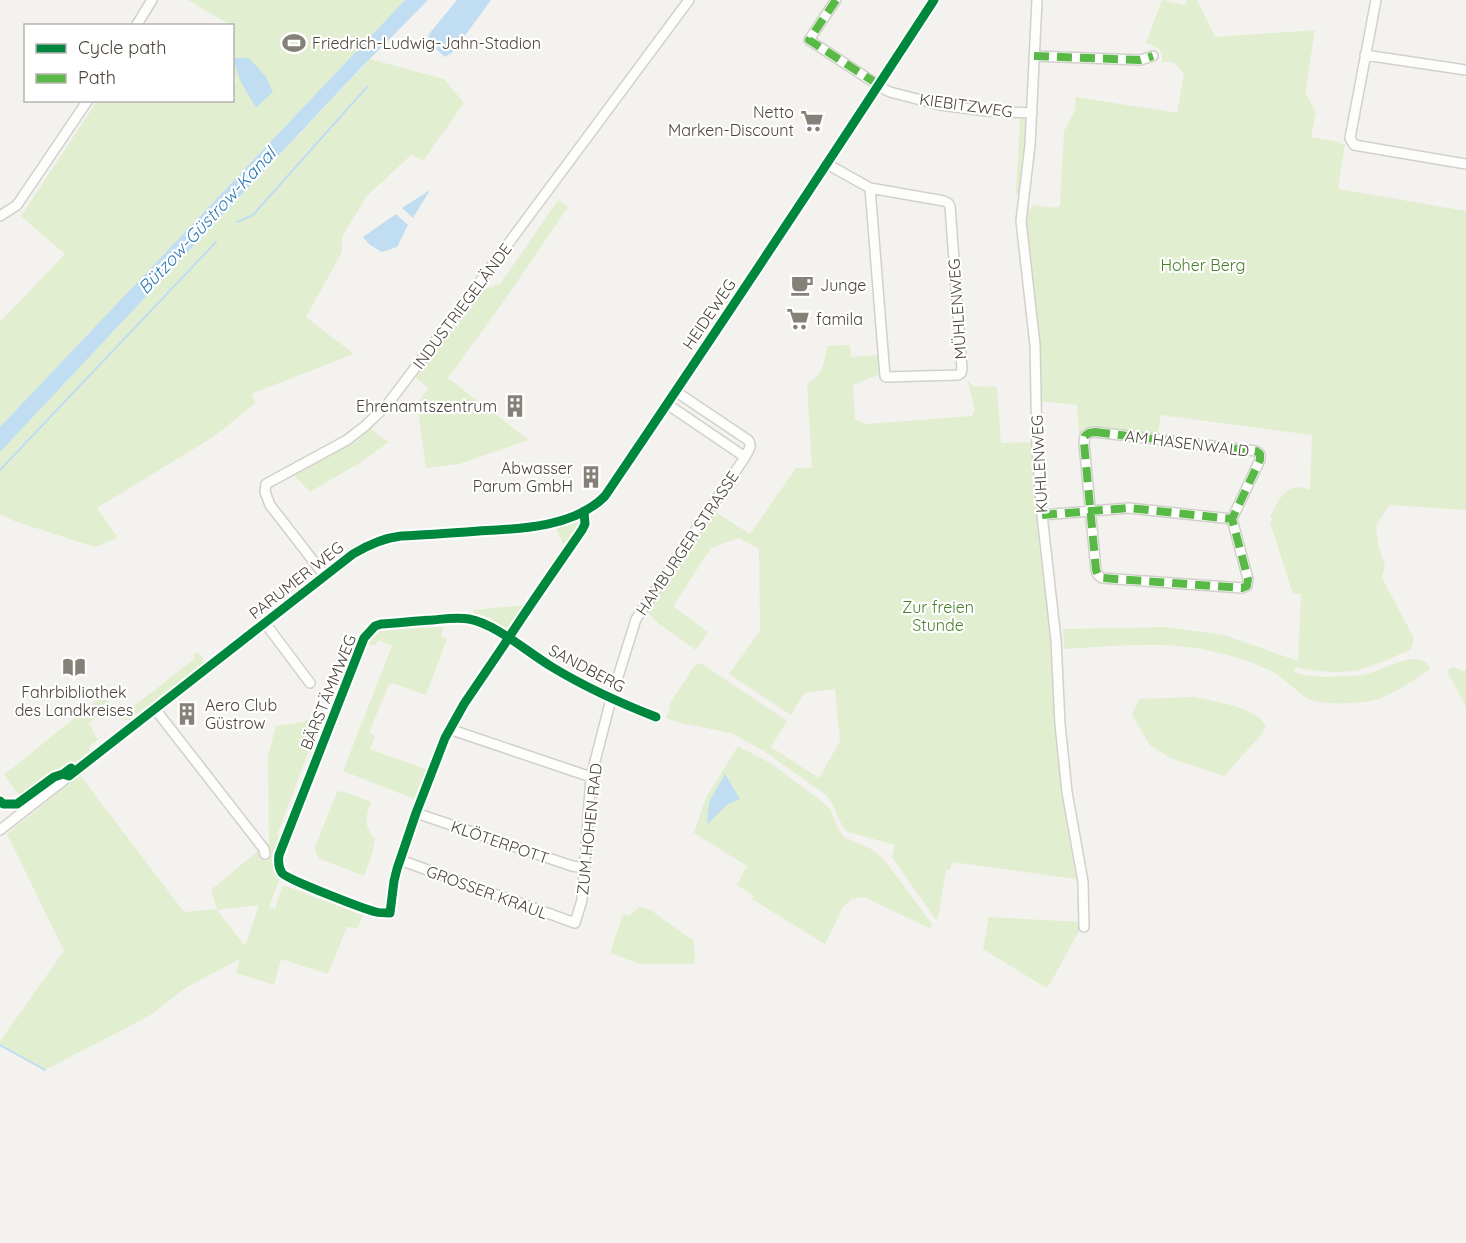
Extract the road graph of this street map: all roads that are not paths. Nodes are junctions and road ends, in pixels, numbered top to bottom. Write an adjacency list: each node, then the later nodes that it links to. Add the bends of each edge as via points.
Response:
1 (152, 0): 7 (street)
2 (689, 0): 26 (street, INDUSTRIEGELÄNDE, via 387,405 347,440 266,484 270,504)
3 (836, 0): 12 (street, KIEBITZWEG, via 809,40)
4 (934, 0): 12 (street, HEIDEWEG)
5 (1037, 0): 9 (street, KUHLENWEG)
6 (1376, 0): 8 (street)
7 (137, 24)
8 (1365, 55): 11 (street); 16 (street, via 1350,138 1354,146)
9 (1034, 56): 10 (street, via 1140,60); 14 (street, KUHLENWEG)
10 (1153, 56)
11 (1466, 70)
12 (879, 85): 14 (street, KIEBITZWEG, via 890,92 940,105); 15 (street, HEIDEWEG)
13 (87, 102): 18 (street, via 17,205)
14 (1032, 113): 24 (street, KUHLENWEG, via 1021,221 1035,345)
15 (827, 164): 17 (street, MÜHLENWEG); 19 (street, HEIDEWEG)
16 (1466, 164)
17 (870, 188): 17 (street, MÜHLENWEG, via 885,376 961,374 950,207 944,201)
18 (0, 216)
19 (675, 391): 20 (street, HEIDEWEG); 21 (street, via 748,440 750,448)
20 (666, 404): 21 (street); 22 (street, HEIDEWEG, via 605,496)
21 (745, 457): 30 (street, HAMBURGER STRASSE, via 636,620)
22 (584, 511): 26 (street, PARUMER WEG, via 537,526 384,539 353,554); 28 (street, via 582,530)
23 (1091, 511): 24 (street); 25 (street, via 1129,508); 25 (street, AM HASENWALD, via 1096,570 1102,578 1242,588 1248,586 1248,579); 25 (street, AM HASENWALD, via 1084,443 1085,436 1095,432 1256,451 1260,460)
24 (1042, 515): 41 (street, KUHLENWEG, via 1056,640 1066,792 1083,882)
25 (1232, 519)
26 (325, 576): 27 (street, PARUMER WEG)
27 (265, 623): 29 (street, PARUMER WEG); 31 (street, PARUMER WEG)
28 (508, 638): 30 (street, SANDBERG); 33 (street, BÄRSTÄMMWEG); 38 (street, BÄRSTÄMMWEG, via 479,622 457,618 381,624 364,638 278,863 287,878 376,912 390,913)
29 (310, 683)
30 (611, 699): 32 (street, SANDBERG); 34 (street, ZUM HOHEN RAD)
31 (155, 709): 36 (street, PARUMER WEG); 37 (street)
32 (656, 717)
33 (449, 729): 34 (street); 35 (street, BÄRSTÄMMWEG)
34 (591, 777): 39 (street, ZUM HOHEN RAD)
35 (416, 813): 38 (street, BÄRSTÄMMWEG); 39 (street, KLÖTERPOTT)
36 (0, 830)
37 (265, 854)
38 (400, 860): 40 (street, GROSSER KRAUL)
39 (584, 868): 40 (street, ZUM HOHEN RAD, via 582,900)
40 (575, 923)
41 (1084, 927)

